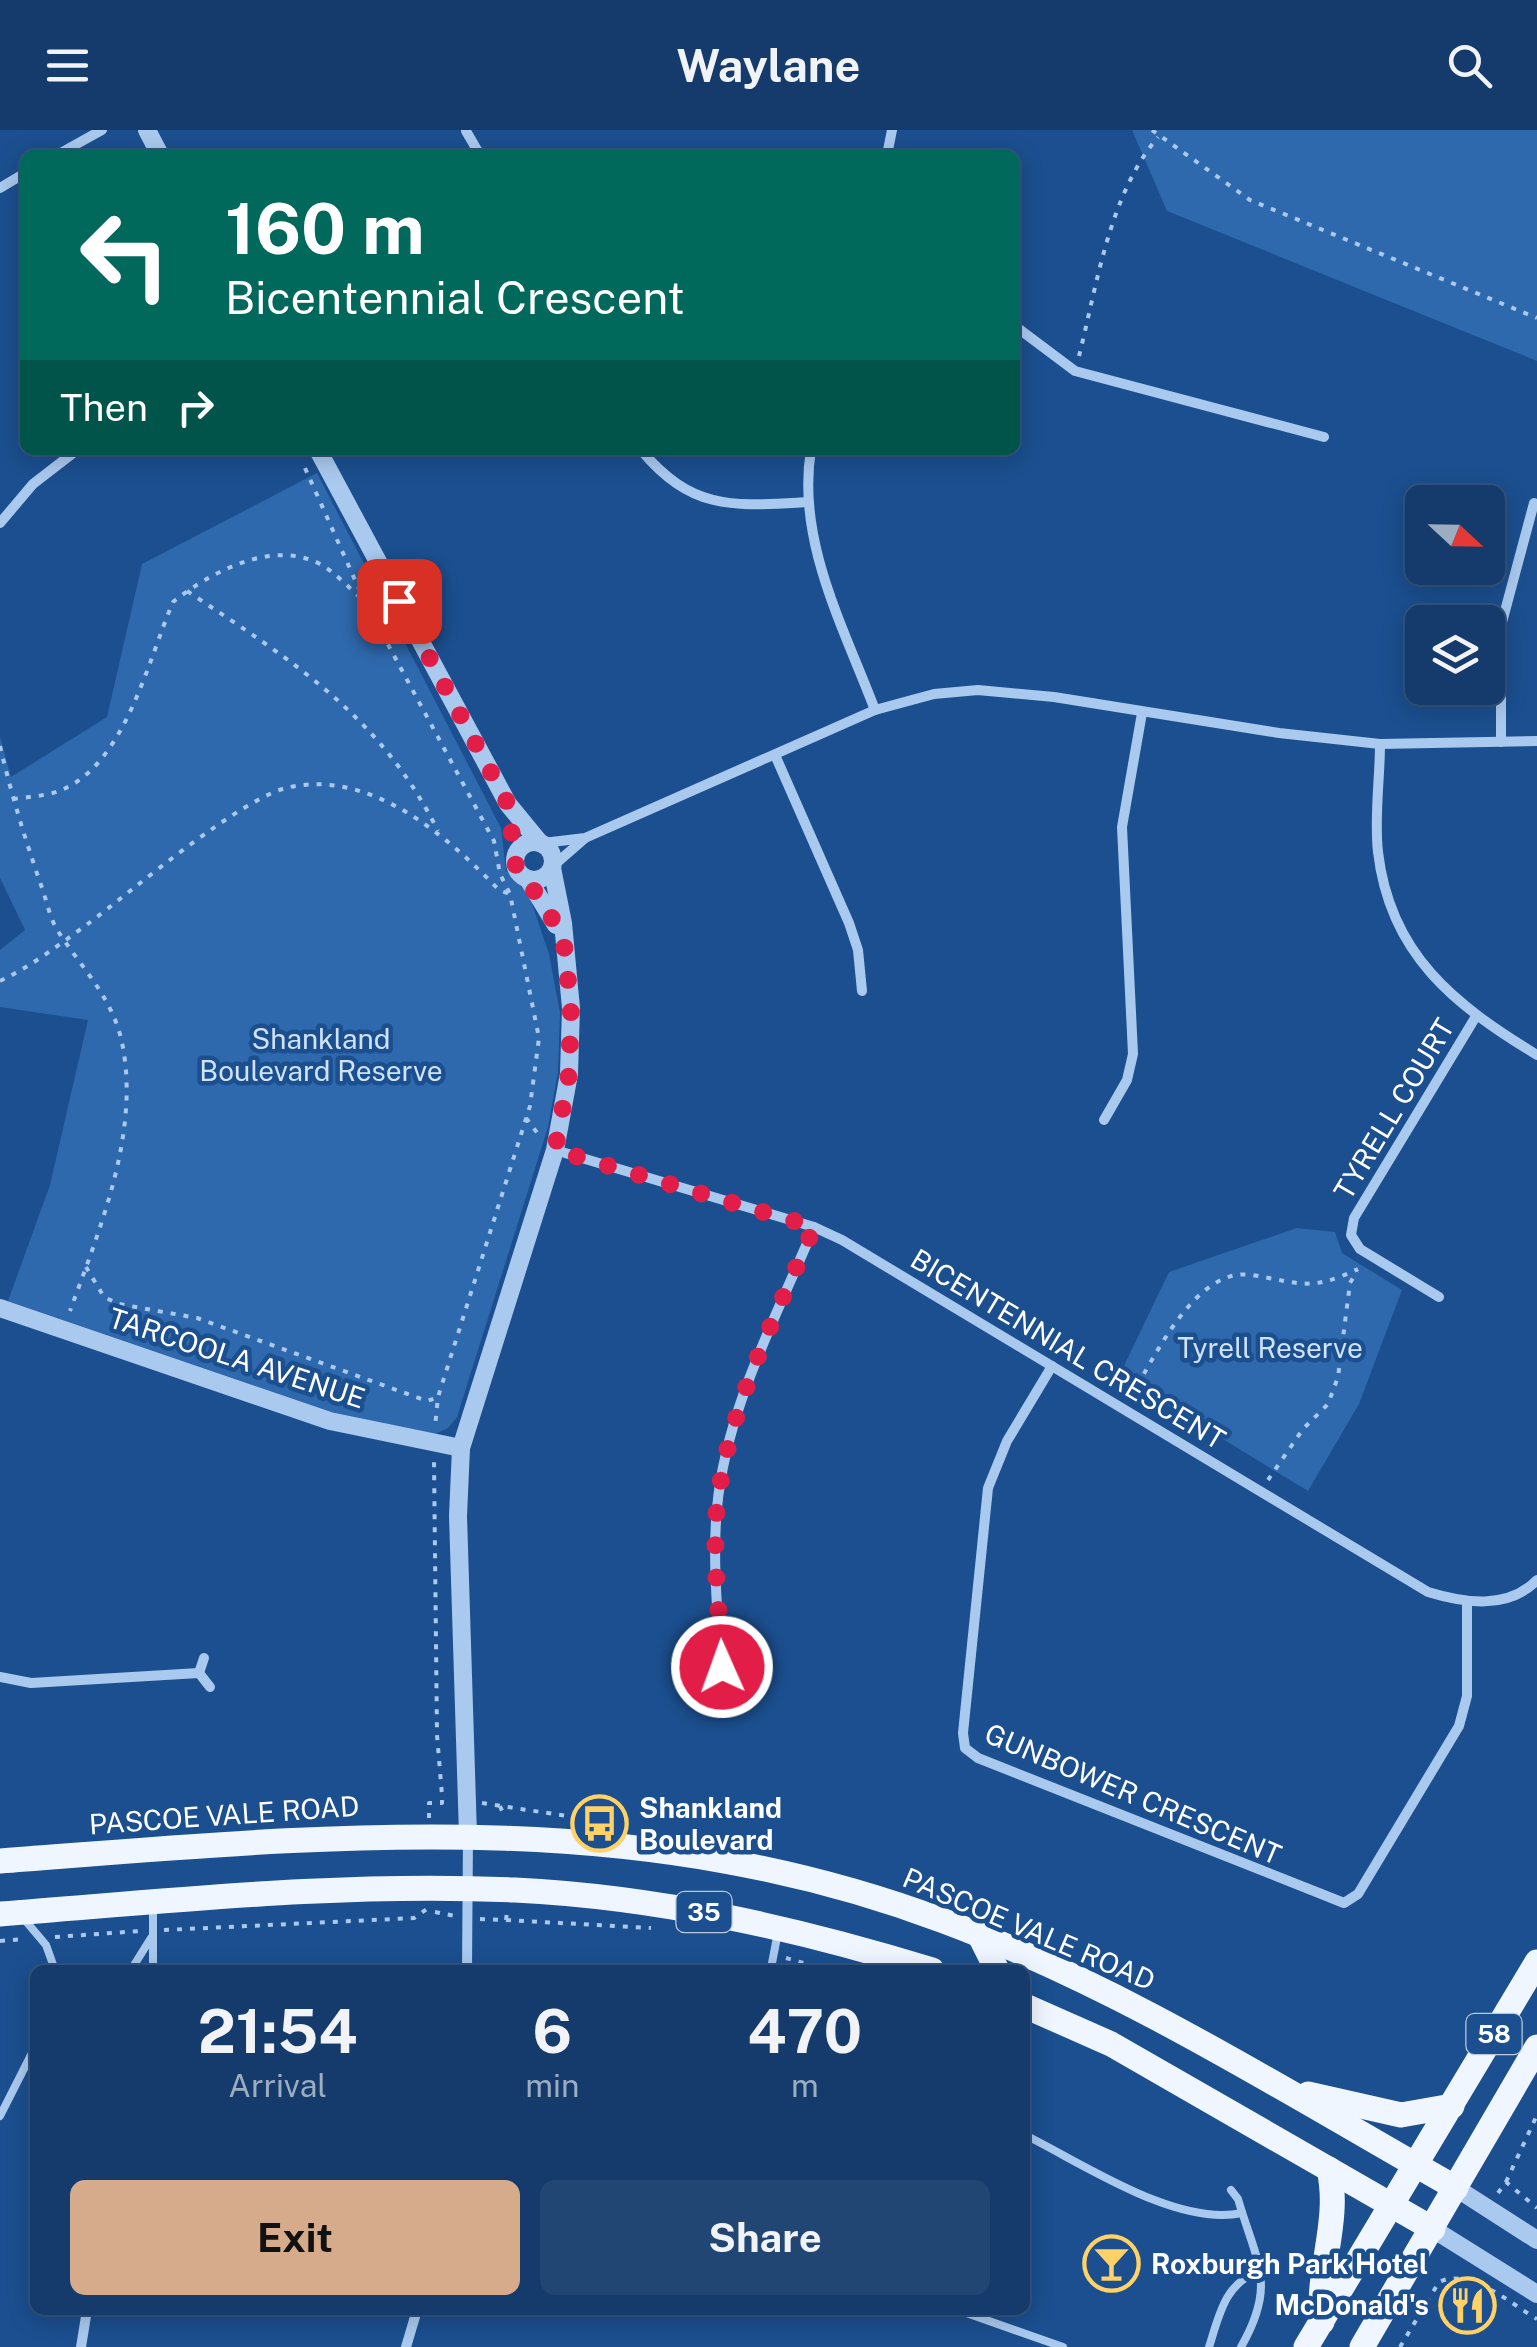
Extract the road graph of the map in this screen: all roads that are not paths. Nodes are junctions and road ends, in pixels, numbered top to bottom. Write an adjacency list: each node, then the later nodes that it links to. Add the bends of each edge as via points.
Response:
1 (102, 130): 2 (street)
2 (66, 150)
3 (1020, 330): 4 (street, via 1075,371)
4 (1324, 437)
5 (71, 455): 11 (street, via 33,484)
6 (321, 455): 18 (street)
7 (647, 455): 9 (street, via 680,486 719,504)
8 (811, 455): 9 (street)
9 (808, 502): 12 (street, via 816,554)
10 (1534, 504): 15 (street, via 1502,626)
11 (0, 523)
12 (875, 710): 13 (street, via 978,690); 17 (street)
13 (1142, 712): 16 (street); 28 (street, via 1122,827 1134,1054)
14 (1537, 741): 15 (street)
15 (1502, 742): 16 (street)
16 (1380, 744): 26 (street, via 1378,850 1387,895 1439,987)
17 (775, 755): 19 (street); 25 (street, via 849,923)
18 (508, 804): 20 (street); 21 (street)
19 (585, 838): 20 (street); 22 (street)
20 (542, 843): 21 (street, via 530,842); 22 (street, via 552,852)
21 (517, 852): 23 (street, via 516,867)
22 (552, 867): 23 (street, via 540,879); 24 (street)
23 (528, 879): 24 (street)
24 (564, 944): 29 (street, via 569,1074)
25 (862, 992)
26 (1476, 1018): 27 (street); 31 (street, TYRELL COURT, via 1354,1218 1351,1236 1367,1254)
27 (1537, 1055)
28 (1104, 1120)
29 (555, 1150): 30 (street, BICENTENNIAL CRESCENT); 34 (street)
30 (814, 1227): 33 (street, BICENTENNIAL CRESCENT); 41 (street, via 738,1407 724,1459 716,1511)
31 (1439, 1297)
32 (1, 1312): 34 (street, TARCOOLA AVENUE, via 330,1421)
33 (1052, 1366): 36 (street, BICENTENNIAL CRESCENT, via 1428,1592); 36 (street, GUNBOWER CRESCENT, via 1007,1441 988,1488 962,1733 965,1748 978,1758 1344,1903 1358,1894 1459,1726 1466,1696)
34 (460, 1448): 42 (street)
35 (1537, 1580): 36 (street, via 1526,1591)
36 (1467, 1603)
37 (204, 1658): 38 (street)
38 (199, 1672): 39 (street, via 31,1683); 40 (street)
39 (0, 1677)
40 (210, 1688)
41 (724, 1706)
42 (468, 1835): 43 (main road, PASCOE VALE ROAD / 35, via 322,1836); 44 (street); 48 (main road, PASCOE VALE ROAD / 35, via 586,1842 754,1866 886,1900)
43 (0, 1861)
44 (469, 1888): 45 (main road, 35); 47 (main road, 35, via 621,1899); 55 (street)
45 (153, 1902): 46 (main road, 35); 49 (lane)
46 (9, 1913): 52 (lane, via 46,1945)
47 (778, 1927): 50 (lane); 56 (main road, 35)
48 (980, 1936): 57 (main road); 61 (main road, PASCOE VALE ROAD / 35, via 1159,2017)
49 (152, 1938): 53 (lane); 54 (lane)
50 (773, 1959)
51 (1537, 1962): 62 (main road, 58)
52 (54, 1965)
53 (134, 1965)
54 (153, 1965)
55 (466, 1965)
56 (914, 1965)
57 (994, 1965)
58 (1030, 2008): 66 (main road, via 1111,2044)
59 (1537, 2047): 67 (main road, 58)
60 (30, 2057): 63 (lane)
61 (1279, 2086): 62 (main road, via 1400,2115); 65 (main road, PASCOE VALE ROAD / 35)
62 (1452, 2106): 65 (main road, 58)
63 (0, 2116)
64 (1030, 2138): 70 (lane, via 1146,2196 1204,2215)
65 (1416, 2165): 67 (main road, PASCOE VALE ROAD / 35); 69 (main road, 58)
66 (1329, 2169): 69 (main road); 78 (main road, via 1334,2213 1319,2297)
67 (1456, 2188): 71 (main road, 58); 72 (street)
68 (1231, 2190): 70 (lane)
69 (1392, 2206): 71 (main road); 78 (main road, 58)
70 (1242, 2213): 73 (lane)
71 (1433, 2229): 74 (street); 85 (main road, 58)
72 (1537, 2240)
73 (1259, 2272): 82 (lane, via 1233,2286); 83 (lane, via 1261,2306)
74 (1537, 2294)
75 (86, 2315): 79 (street)
76 (416, 2315): 80 (street)
77 (972, 2315): 81 (lane)
78 (1322, 2322): 84 (main road, 58)
79 (81, 2347)
80 (406, 2347)
81 (1063, 2347)
82 (1209, 2347)
83 (1241, 2347)
84 (1306, 2347)
85 (1362, 2347)

